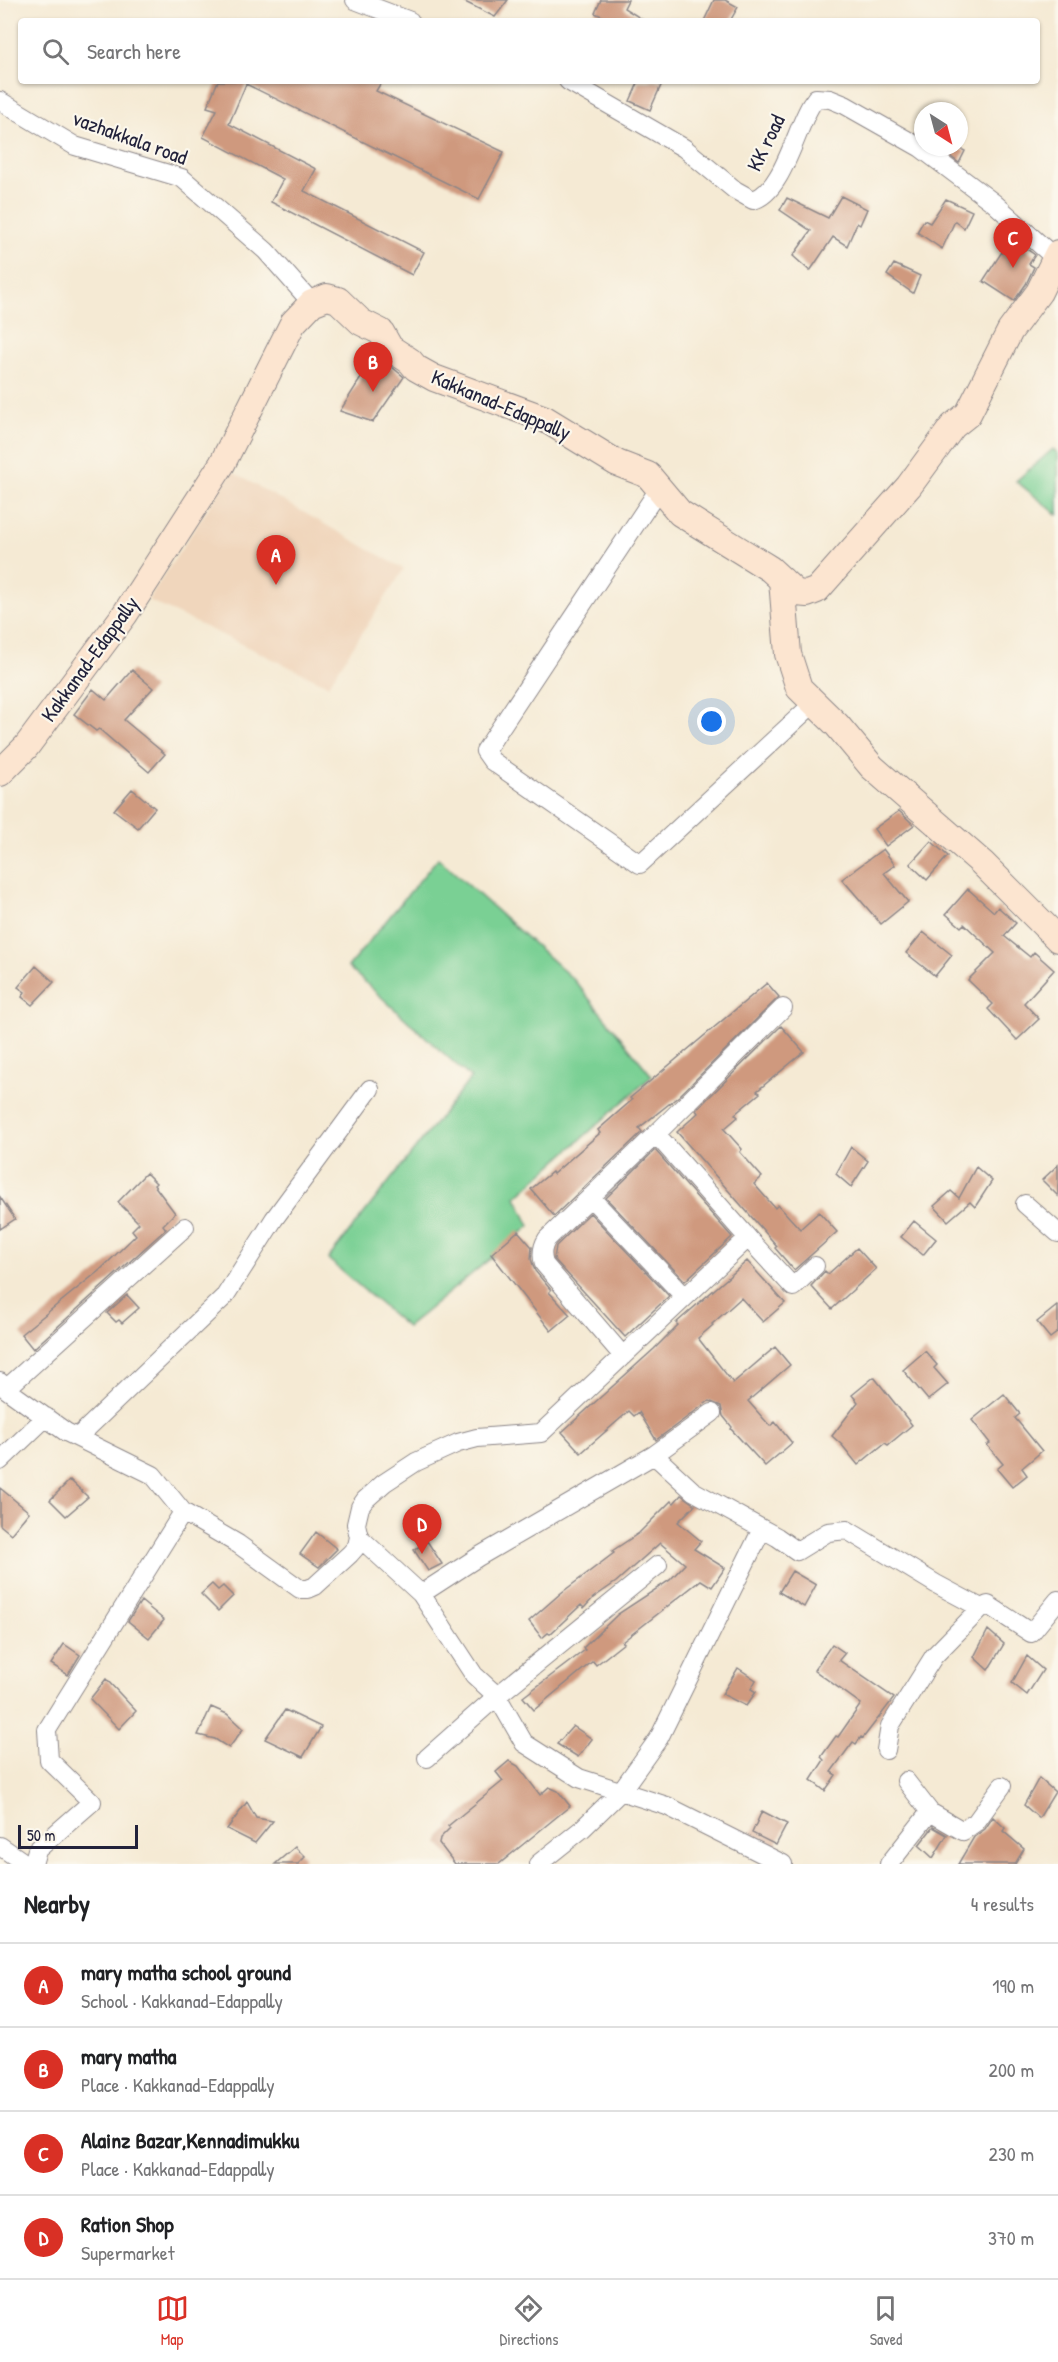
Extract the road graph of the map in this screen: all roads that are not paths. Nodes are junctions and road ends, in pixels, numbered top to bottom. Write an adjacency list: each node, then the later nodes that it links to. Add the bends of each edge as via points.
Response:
1 (355, 0): 2 (street)
2 (402, 18)
3 (573, 84): 5 (street, KK road, via 684,148 753,200 767,192 778,176 816,98 831,99 921,148)
4 (0, 101): 7 (street, vazhakkala road, via 75,146 182,178 266,251)
5 (1057, 255): 6 (street, Kakkanad-Edappally)
6 (1048, 291): 9 (street, Kakkanad-Edappally, via 1010,331 968,414 953,426 909,486 817,590 796,593)
7 (312, 303): 8 (street, Kakkanad-Edappally, via 327,297 338,300 361,322 381,332 390,348 416,368 545,419 617,464 648,475); 11 (street, Kakkanad-Edappally, via 293,322 222,464 125,614 26,747)
8 (659, 489): 9 (street, Kakkanad-Edappally, via 681,513); 10 (street, via 485,751 492,761 640,864)
9 (782, 580): 10 (street, via 788,654 799,688)
10 (814, 703): 12 (street, via 872,767 982,864)
11 (0, 773)
12 (1058, 939)
13 (783, 1008): 15 (street)
14 (370, 1089): 27 (street, via 274,1219 225,1296)
15 (656, 1134): 16 (street); 20 (street)
16 (590, 1197): 22 (street); 23 (street, via 547,1239 542,1256 544,1264)
17 (1025, 1204): 19 (street)
18 (185, 1227): 24 (street)
19 (1058, 1233)
20 (748, 1238): 21 (street, via 794,1287); 22 (street)
21 (815, 1266)
22 (684, 1297): 23 (street)
23 (623, 1356): 32 (street, via 541,1433 458,1443 416,1462 384,1483 360,1507 356,1524)
24 (3, 1385): 26 (street)
25 (712, 1413): 28 (street)
26 (46, 1417): 27 (street); 29 (street)
27 (78, 1437): 30 (street, via 153,1475)
28 (654, 1455): 31 (street, via 693,1491); 34 (street)
29 (0, 1461)
30 (183, 1512): 32 (street, via 238,1544 300,1589 315,1586 351,1554); 46 (street, via 47,1730 49,1760 92,1802 37,1850)
31 (762, 1529): 36 (street, via 797,1551 828,1532 847,1530); 42 (street, via 659,1738)
32 (359, 1537): 34 (street)
33 (658, 1565): 37 (street)
34 (421, 1594): 37 (street, via 474,1675)
35 (1058, 1600): 36 (street, via 1031,1633 988,1605)
36 (981, 1608): 38 (street, via 934,1656 890,1726)
37 (497, 1696): 39 (street); 42 (street, via 524,1743 579,1778)
38 (886, 1750)
39 (427, 1758)
40 (906, 1781): 43 (street)
41 (1002, 1786): 43 (street, via 976,1822 963,1831)
42 (621, 1791): 47 (street); 48 (street, via 667,1806)
43 (930, 1812): 49 (street)
44 (0, 1846): 45 (street)
45 (26, 1864)
46 (33, 1864)
47 (538, 1864)
48 (783, 1864)
49 (890, 1864)

